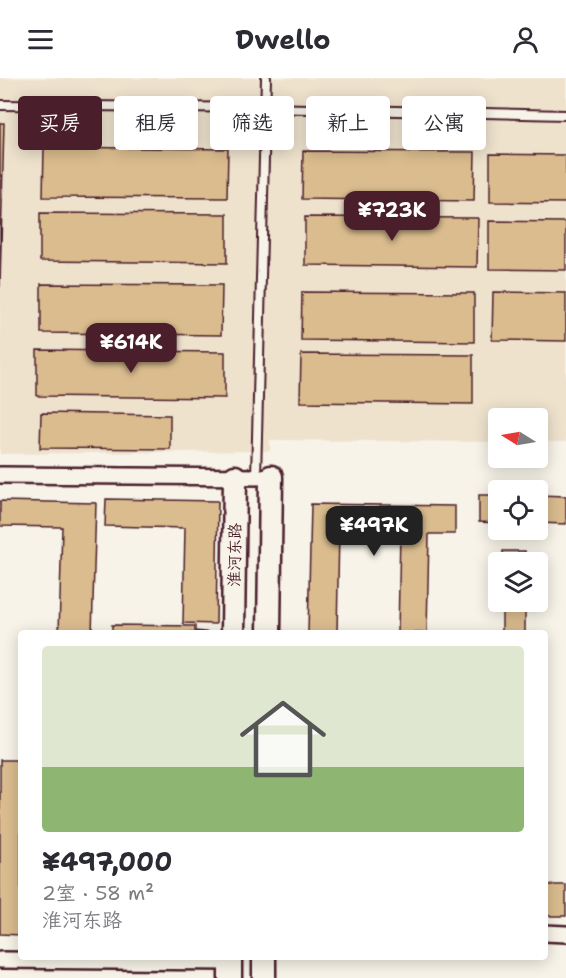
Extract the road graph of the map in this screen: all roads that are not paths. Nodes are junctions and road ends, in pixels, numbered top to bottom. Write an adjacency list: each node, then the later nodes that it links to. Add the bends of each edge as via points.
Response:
1 (266, 78): 2 (lane)
2 (266, 96)
3 (0, 105): 4 (lane)
4 (210, 107)
5 (294, 109): 6 (lane)
6 (566, 115)
7 (265, 150): 9 (lane)
8 (0, 475): 9 (street)
9 (254, 477): 10 (main road, 淮河东路); 11 (main road)
10 (233, 630)
11 (269, 630)
12 (548, 933): 13 (street)
13 (566, 934)
14 (0, 960): 16 (street)
15 (264, 960): 17 (main road)
16 (230, 966)
17 (264, 978)

